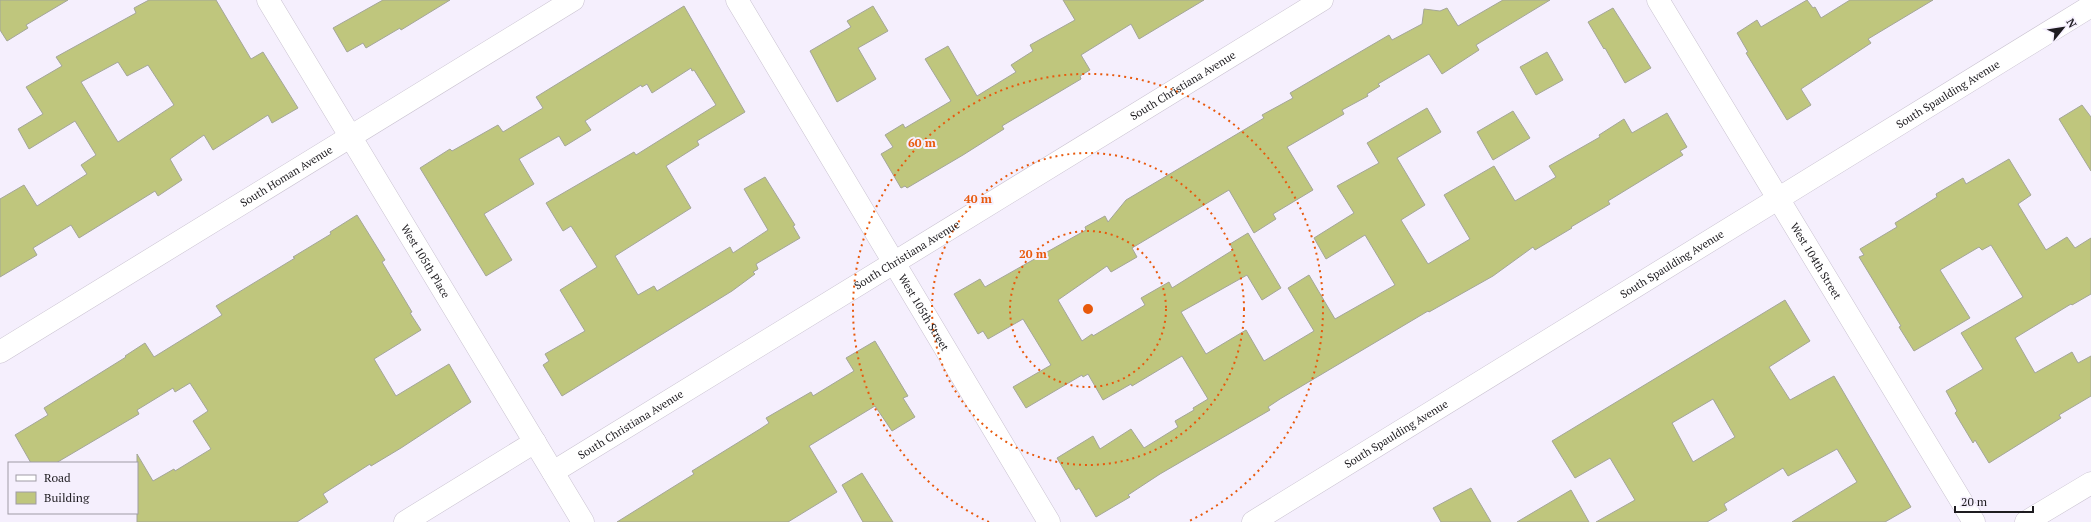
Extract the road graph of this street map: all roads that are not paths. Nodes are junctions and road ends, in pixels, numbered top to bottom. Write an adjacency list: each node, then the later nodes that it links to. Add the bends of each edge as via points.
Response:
1 (268, 0): 7 (street, West 105th Place)
2 (573, 0): 7 (street, South Homan Avenue)
3 (737, 0): 9 (street, West 105th Street)
4 (1322, 0): 9 (street, South Christiana Avenue)
5 (1658, 0): 8 (street, West 104th Street)
6 (2091, 6): 8 (street, South Spaulding Avenue)
7 (350, 137): 10 (street, South Homan Avenue); 11 (street, West 105th Place)
8 (1778, 199): 17 (street, South Spaulding Avenue); 18 (street, West 104th Street)
9 (894, 262): 12 (street, South Christiana Avenue); 16 (street, West 105th Street)
10 (0, 352)
11 (535, 442): 12 (street, West 105th Place); 14 (street)
12 (553, 472): 15 (street, West 105th Place)
13 (2091, 483): 19 (street)
14 (405, 522)
15 (583, 522)
16 (1049, 522)
17 (1253, 522)
18 (1974, 522)
19 (2026, 522)

